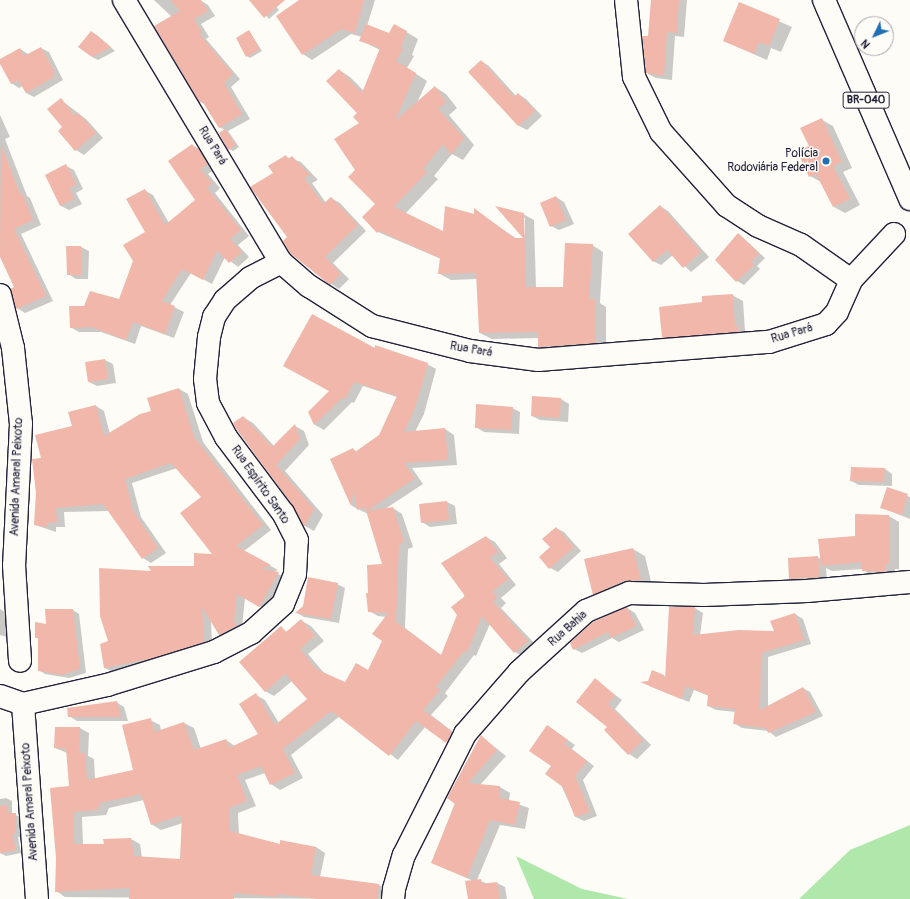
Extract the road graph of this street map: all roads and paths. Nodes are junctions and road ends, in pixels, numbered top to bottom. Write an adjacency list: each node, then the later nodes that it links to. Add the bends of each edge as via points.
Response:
1 (124, 0): 6 (main road, Rua Pará)
2 (626, 0): 7 (main road, via 634,76 661,132 727,206 758,226 801,245)
3 (824, 0): 4 (main road, BR-040)
4 (910, 199)
5 (894, 234): 7 (main road, Rua Pará)
6 (281, 262): 7 (main road, Rua Pará, via 309,286 372,326 470,351 538,360 769,342 826,324 837,312); 13 (main road, Rua Espírito Santo, via 250,278 225,300 214,317 209,337 205,379 208,403 226,437 283,513 297,540 296,574 283,604 251,633 214,652 107,685)
7 (851, 280)
8 (0, 295): 9 (main road, Avenida Amaral Peixoto, via 13,348 21,424)
9 (7, 564): 11 (main road, Avenida Amaral Peixoto)
10 (910, 582): 15 (main road, Rua Bahia, via 807,591 704,595 629,594 586,611 519,672 465,734 404,855 394,889)
11 (20, 662)
12 (0, 696): 13 (main road)
13 (23, 704): 14 (main road, Avenida Amaral Peixoto)
14 (37, 899)
15 (394, 899)

